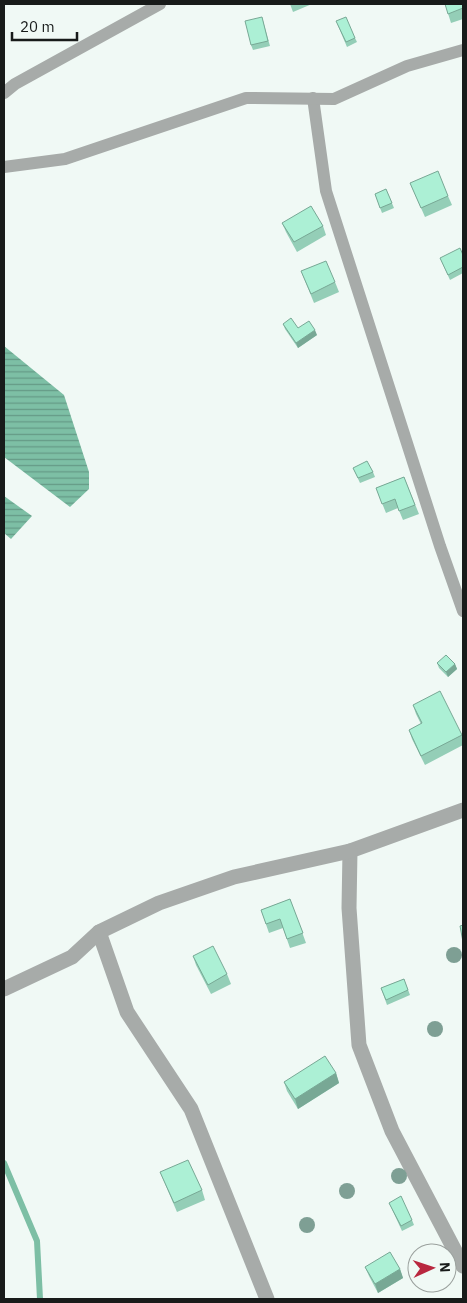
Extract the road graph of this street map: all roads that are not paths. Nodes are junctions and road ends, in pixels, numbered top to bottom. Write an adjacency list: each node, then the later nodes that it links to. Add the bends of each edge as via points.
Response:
1 (160, 4): 3 (lane)
2 (463, 50): 4 (lane, via 408,66 334,99)
3 (4, 93)
4 (313, 98): 5 (lane, via 246,98 65,159); 6 (lane, via 326,191)
5 (4, 166)
6 (463, 611)
7 (463, 810): 8 (street)
8 (350, 851): 9 (street, via 234,877 159,903); 11 (street, via 349,908 359,1045 392,1131)
9 (99, 932): 10 (street, via 72,957); 12 (street, via 127,1012 191,1109)
10 (4, 989)
11 (463, 1266)
12 (267, 1299)

